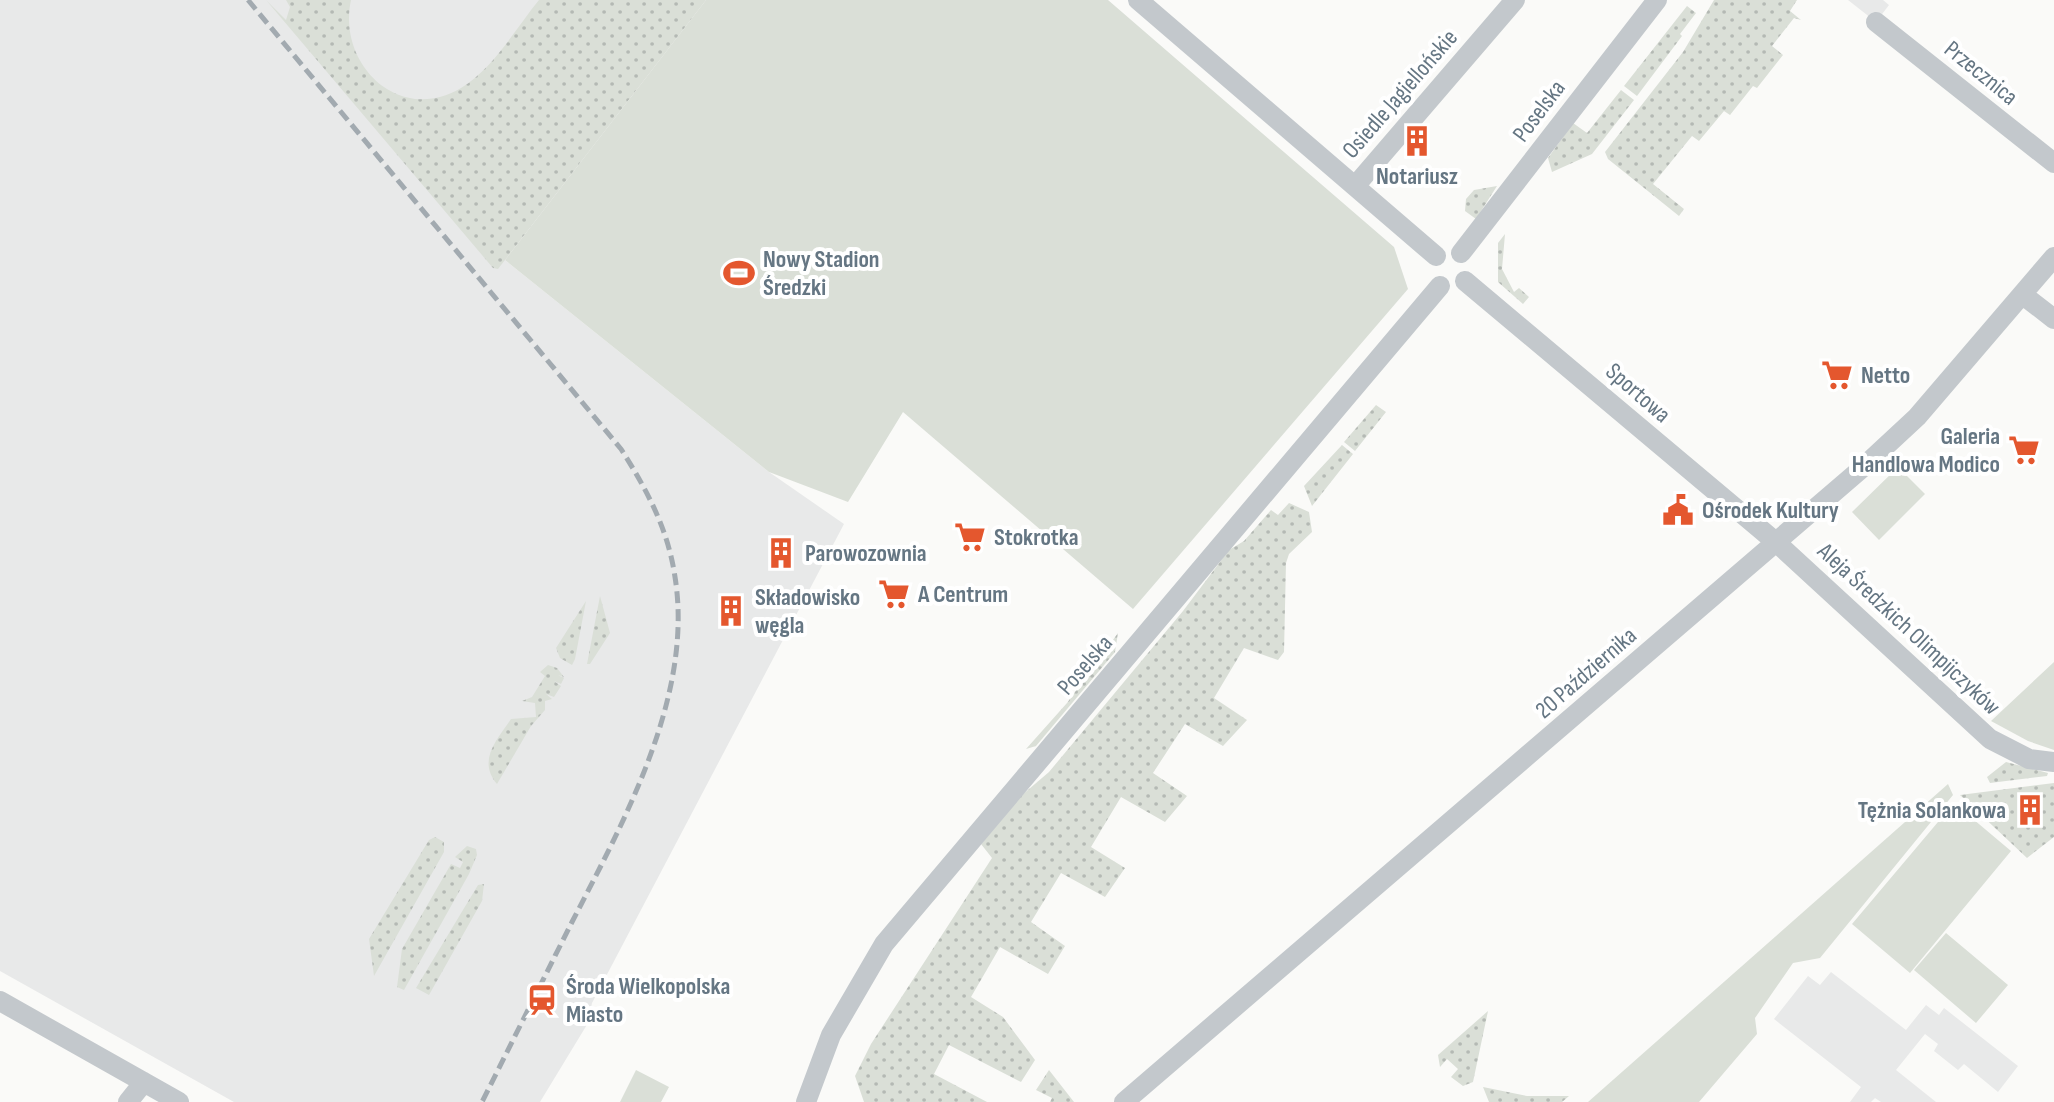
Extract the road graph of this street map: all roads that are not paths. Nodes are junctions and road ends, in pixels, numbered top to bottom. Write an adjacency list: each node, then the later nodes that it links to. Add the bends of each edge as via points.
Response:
1 (1138, 0): 6 (street)
2 (1515, 0): 6 (street, Osiedle Jagiellońskie)
3 (1657, 0): 7 (street, Poselska)
4 (1876, 22): 5 (street, Przecznica)
5 (2054, 163)
6 (1356, 185): 8 (street)
7 (1461, 253): 8 (street, via 1448,250); 10 (street, via 1469,266)
8 (1436, 256): 11 (street, via 1431,272)
9 (2054, 257): 12 (street, 20 Października)
10 (1465, 281): 11 (street, via 1453,288); 14 (street, Sportowa)
11 (1440, 286): 20 (street, Poselska, via 884,944 831,1035)
12 (2023, 295): 13 (street); 14 (street, 20 Października, via 1917,417)
13 (2054, 319)
14 (1777, 543): 15 (street, Aleja Średzkich Olimpijczyków, via 1990,739 2029,759); 21 (street, 20 Października)
15 (2054, 762)
16 (0, 1001): 17 (street)
17 (144, 1082): 18 (street); 19 (street)
18 (128, 1102)
19 (179, 1102)
20 (806, 1102)
21 (1124, 1102)

